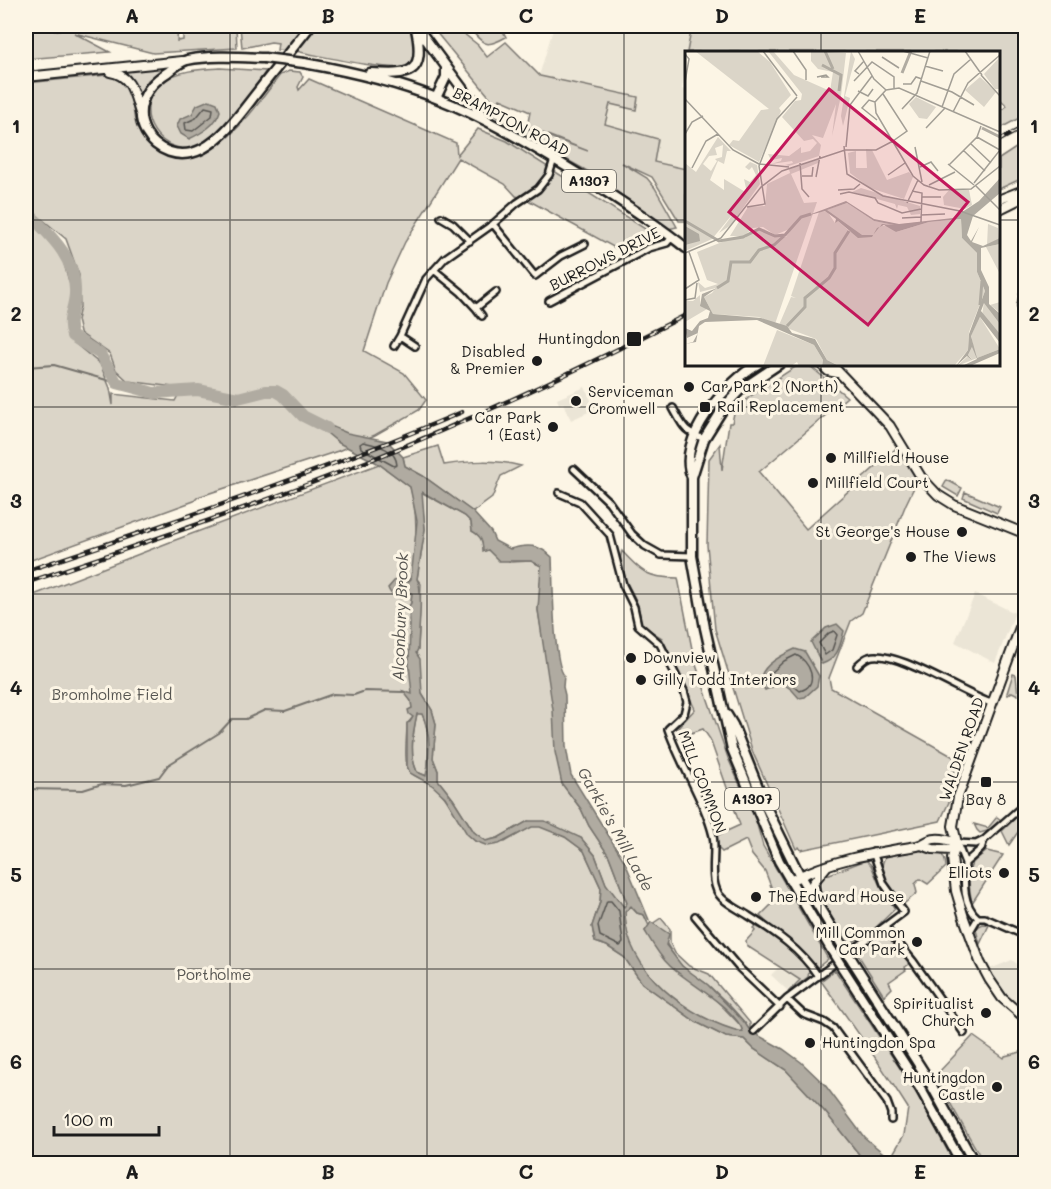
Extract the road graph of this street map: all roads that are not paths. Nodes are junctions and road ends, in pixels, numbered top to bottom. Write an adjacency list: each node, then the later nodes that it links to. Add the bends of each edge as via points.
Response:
1 (310, 26): 9 (main road, via 242,111 202,149 183,153 164,149 149,137)
2 (416, 26): 4 (main road, A1307); 6 (main road, via 420,56 412,69 398,75)
3 (185, 61): 5 (main road); 6 (main road, BRAMPTON ROAD / A1307, bridge, via 264,58); 9 (main road, A1307, via 154,81 144,95)
4 (446, 67): 8 (main road, via 446,77); 10 (main road, A1307)
5 (98, 70): 7 (main road); 9 (main road, via 121,74 129,81)
6 (357, 73): 8 (main road, BRAMPTON ROAD / A1307)
7 (26, 77)
8 (436, 98): 10 (main road, BRAMPTON ROAD / A1307)
9 (140, 113)
10 (487, 122): 11 (main road, BRAMPTON ROAD / A1307)
11 (554, 159): 18 (street, via 549,175 538,189); 20 (main road, BRAMPTON ROAD / A1307)
12 (1026, 189): 14 (main road)
13 (1026, 196): 15 (main road)
14 (1000, 200)
15 (1000, 209)
16 (441, 217): 17 (street)
17 (453, 224): 19 (street); 21 (street)
18 (493, 224): 21 (street); 27 (street)
19 (448, 231)
20 (672, 237): 23 (main road, BRAMPTON ROAD / A1307); 31 (street, BURROWS DRIVE, via 667,243 649,248)
21 (470, 242): 26 (street, via 445,258)
22 (585, 244): 24 (street)
23 (685, 247)
24 (576, 250): 25 (street); 27 (street)
25 (582, 257)
26 (435, 270): 33 (street); 35 (street, via 415,299)
27 (535, 276): 28 (street)
28 (541, 282)
29 (1026, 285): 32 (street, via 1021,306)
30 (496, 292): 33 (street)
31 (549, 301)
32 (1026, 307)
33 (476, 308): 34 (street)
34 (482, 315)
35 (400, 336): 36 (street); 37 (street)
36 (394, 346)
37 (415, 346)
38 (754, 366): 44 (main road, A1307, via 709,410)
39 (776, 366): 44 (main road, A1307, via 740,390)
40 (823, 366): 42 (main road)
41 (832, 366): 42 (main road)
42 (837, 373): 47 (main road, via 878,411 921,477 945,501)
43 (673, 408): 44 (street, via 684,428)
44 (700, 437): 48 (main road, A1307, via 687,467 692,477)
45 (574, 469): 48 (street, via 609,502 645,546 661,555)
46 (559, 493): 67 (street, MILL COMMON, via 580,502 610,536 638,625 660,644 684,691 684,714 668,729 713,837 714,880 720,897 792,945)
47 (1026, 534)
48 (692, 556): 52 (main road, A1307)
49 (1026, 611): 51 (main road, WALDEN ROAD)
50 (857, 666): 51 (street, via 869,657 887,657)
51 (991, 703): 55 (main road, WALDEN ROAD, via 958,797 953,826)
52 (725, 712): 59 (main road, A1307); 60 (main road, A1307, via 726,728 741,771)
53 (1026, 803): 54 (street)
54 (984, 840): 55 (street, via 976,844); 57 (street, via 982,848)
55 (957, 843): 56 (main road, via 930,840 921,845); 57 (street); 65 (main road, WALDEN ROAD, via 952,858 956,891)
56 (873, 852): 58 (main road); 64 (street, via 884,884 904,912)
57 (965, 863): 63 (street, via 966,898)
58 (828, 865): 59 (main road); 61 (main road, via 813,883)
59 (800, 876): 60 (main road); 61 (main road, A1307)
60 (790, 881): 74 (main road, A1307, bridge, via 920,1088)
61 (821, 910): 75 (main road, A1307, bridge, via 928,1079)
62 (695, 916): 69 (street, via 739,968)
63 (978, 918): 65 (street); 66 (street)
64 (885, 927): 67 (street); 72 (street)
65 (969, 933): 70 (main road, WALDEN ROAD, via 995,989)
66 (1026, 936)
67 (818, 976): 68 (street)
68 (787, 999): 69 (street); 73 (street, via 803,1014 833,1028 887,1102)
69 (780, 1007): 71 (street)
70 (1026, 1019)
71 (754, 1031)
72 (964, 1033)
73 (891, 1120)
74 (962, 1164)
75 (975, 1164)

